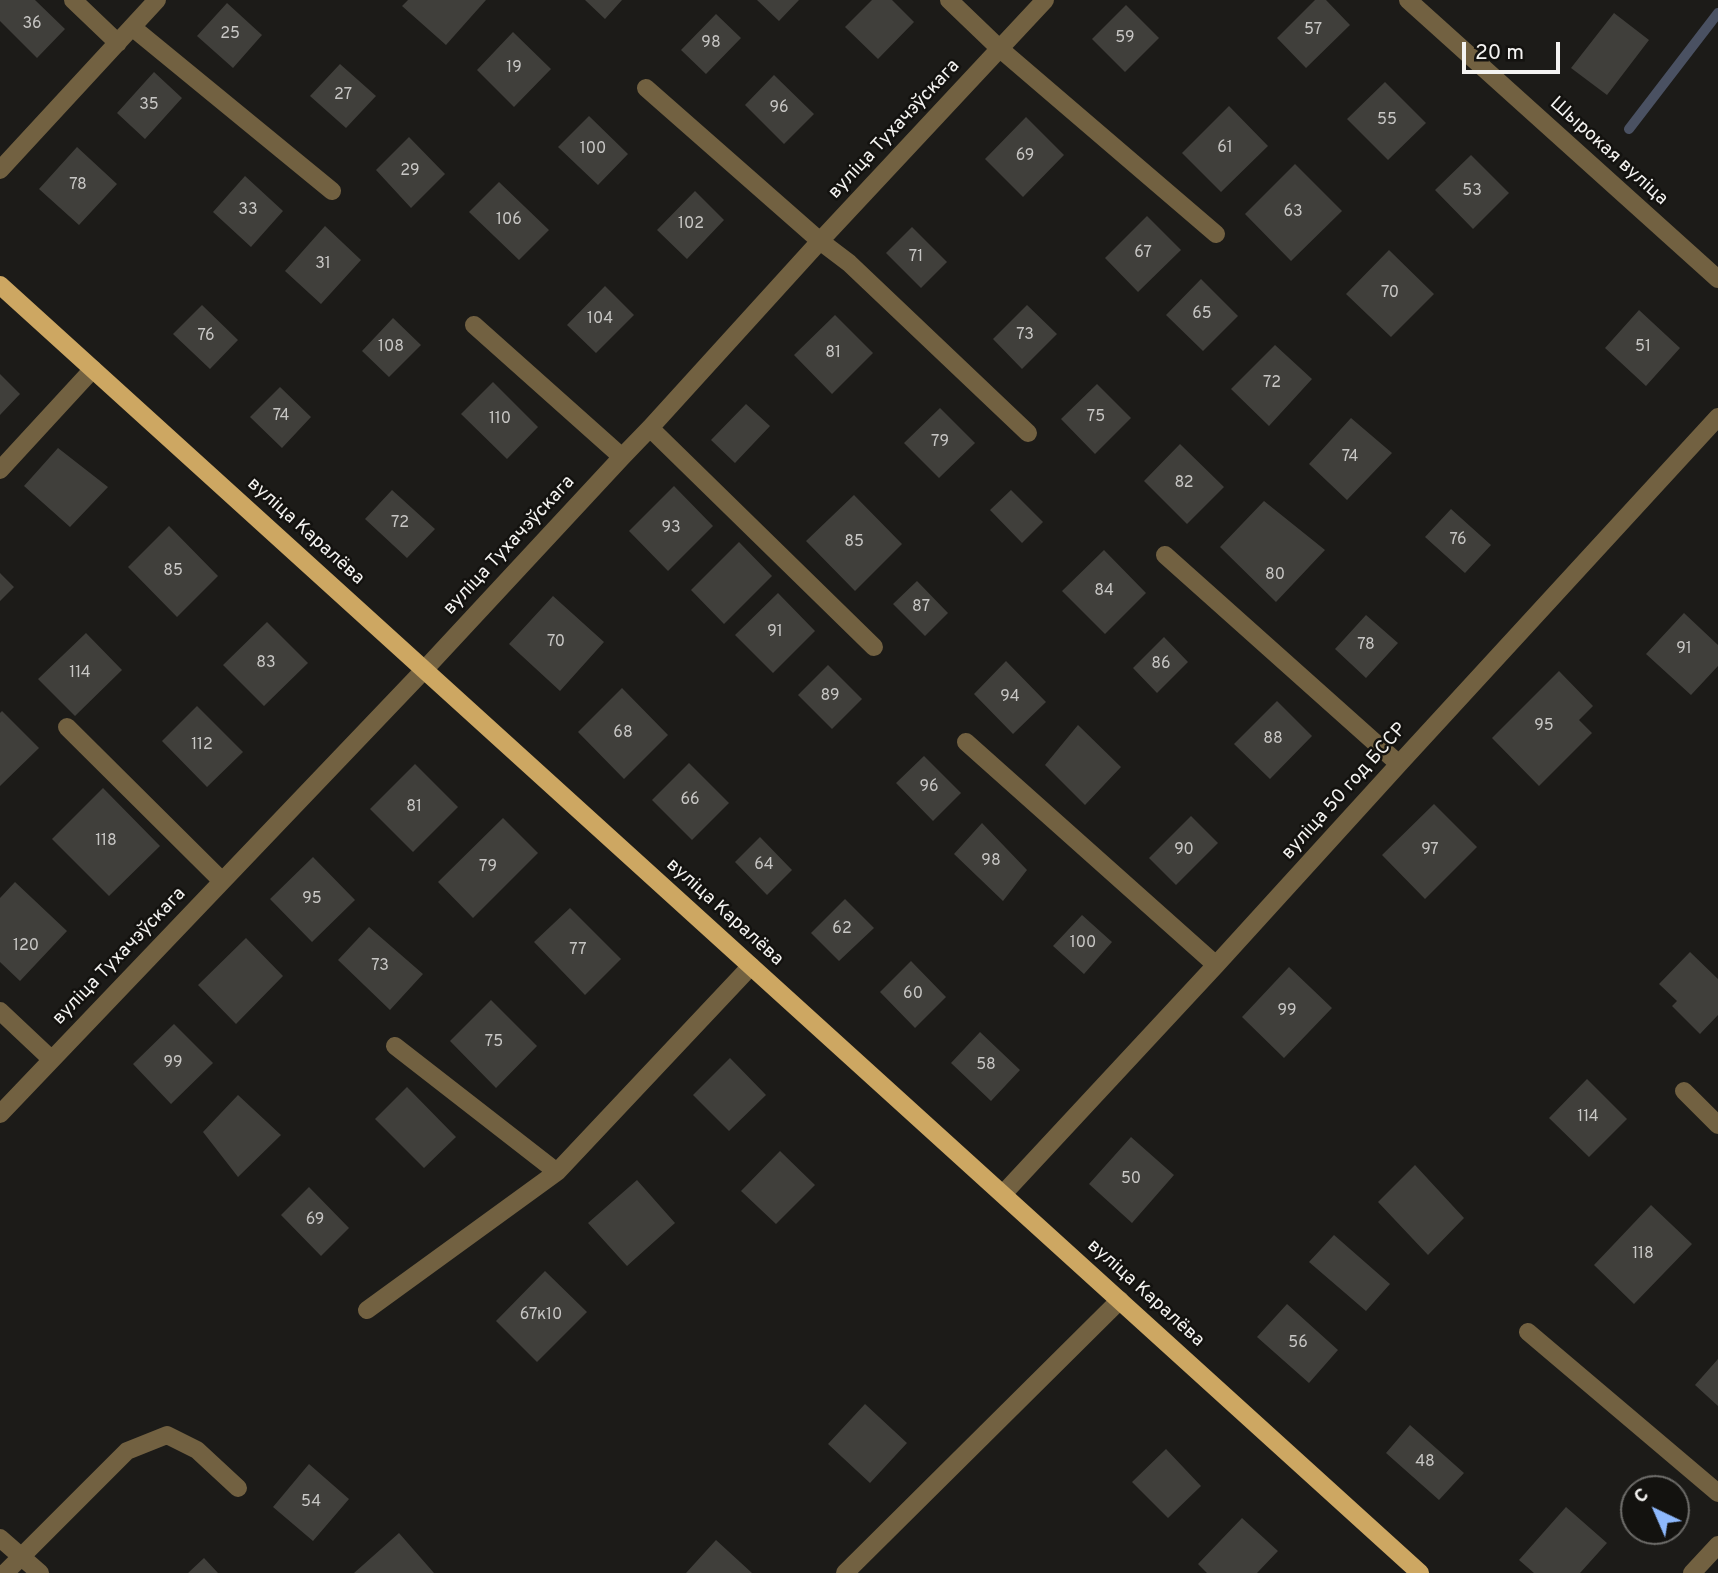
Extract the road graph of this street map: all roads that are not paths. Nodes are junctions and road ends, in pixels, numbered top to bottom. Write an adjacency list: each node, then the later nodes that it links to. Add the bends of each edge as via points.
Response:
1 (73, 0): 7 (street)
2 (157, 0): 6 (street)
3 (949, 0): 8 (street)
4 (1045, 0): 8 (street, вуліца Тухачэўскага)
5 (1408, 0): 14 (street, Шырокая вуліца)
6 (132, 27): 7 (street); 11 (street)
7 (118, 43): 10 (street)
8 (999, 48): 12 (street); 13 (street, вуліца Тухачэўскага)
9 (646, 88): 13 (street)
10 (0, 170)
11 (332, 191)
12 (1216, 234)
13 (820, 242): 19 (street, вуліца Тухачэўскага); 20 (street, via 849,263)
14 (1718, 279)
15 (0, 285): 17 (main road, вуліца Каралёва)
16 (474, 326): 21 (street)
17 (93, 369): 22 (street); 25 (main road, вуліца Каралёва)
18 (1718, 417): 28 (street, вуліца 50 год БССР)
19 (650, 428): 21 (street, вуліца Тухачэўскага); 24 (street)
20 (1028, 433)
21 (622, 457): 25 (street, вуліца Тухачэўскага)
22 (0, 470)
23 (1165, 555): 28 (street)
24 (874, 647)
25 (425, 669): 29 (street, вуліца Тухачэўскага); 31 (main road, вуліца Каралёва)
26 (67, 727): 29 (street)
27 (966, 742): 30 (street)
28 (1399, 764): 30 (street, вуліца 50 год БССР)
29 (222, 881): 34 (street, вуліца Тухачэўскага)
30 (1216, 965): 39 (street, вуліца 50 год БССР)
31 (751, 966): 38 (street); 39 (main road, вуліца Каралёва)
32 (0, 1011): 34 (street)
33 (395, 1046): 38 (street)
34 (51, 1059): 36 (street, вуліца Тухачэўскага)
35 (1684, 1091): 37 (street)
36 (0, 1114)
37 (1718, 1125)
38 (557, 1172): 41 (street)
39 (1003, 1194): 40 (main road, вуліца Каралёва)
40 (1120, 1300): 50 (street); 51 (main road, вуліца Каралёва)
41 (367, 1310)
42 (1528, 1332): 44 (street)
43 (237, 1488): 47 (street, via 197,1450 167,1435 127,1451)
44 (1718, 1493)
45 (0, 1538): 47 (street)
46 (1718, 1545): 52 (street)
47 (21, 1556): 48 (street); 49 (street)
48 (5, 1573)
49 (40, 1573)
50 (845, 1573)
51 (1420, 1573)
52 (1692, 1573)

